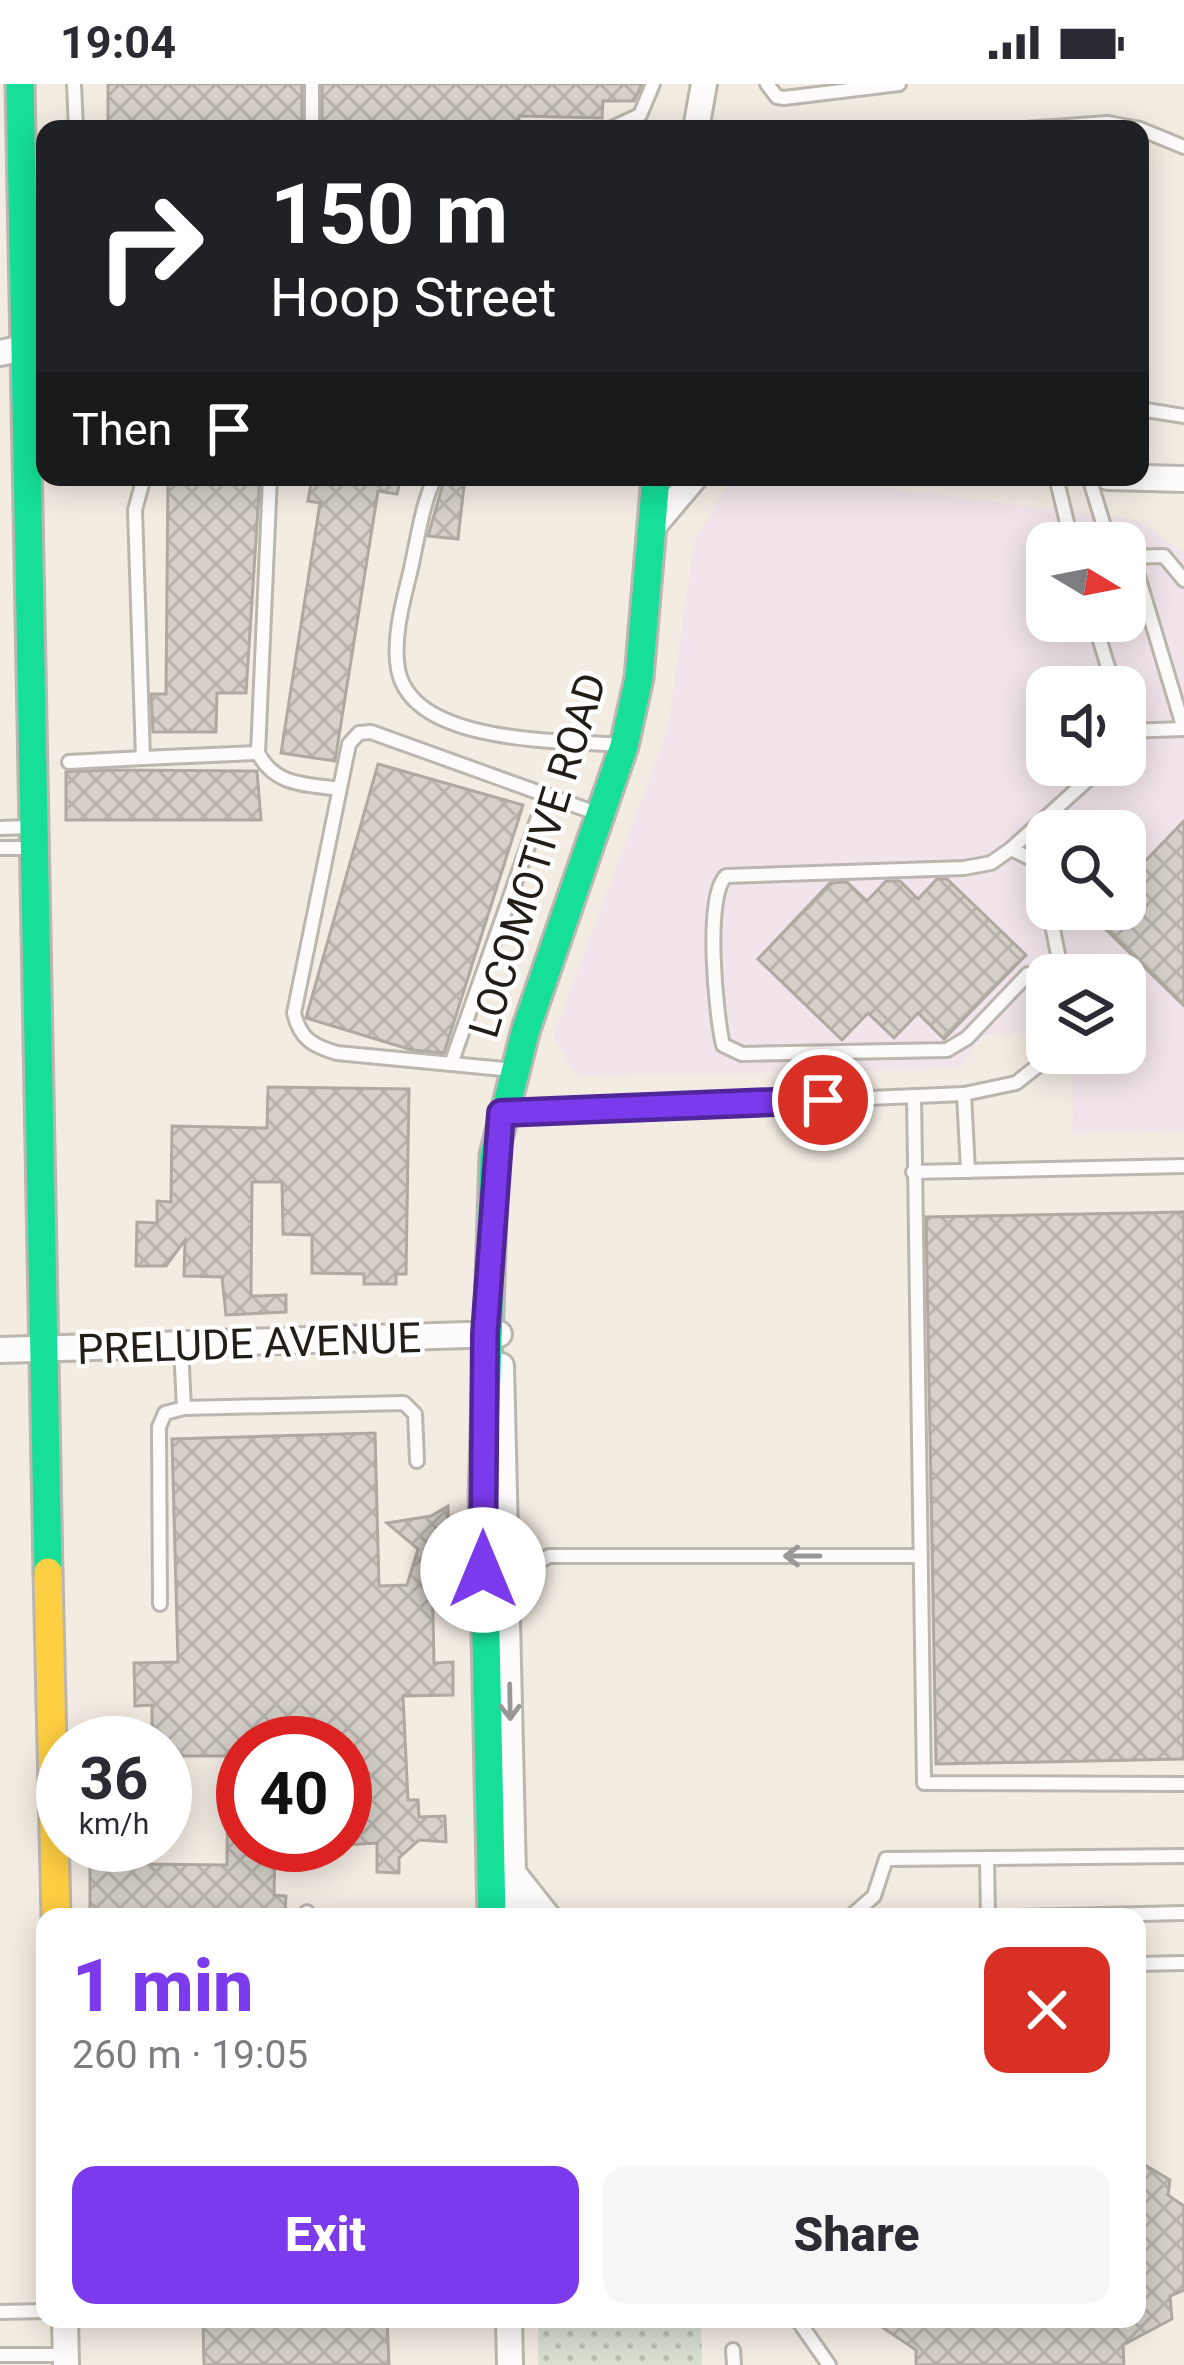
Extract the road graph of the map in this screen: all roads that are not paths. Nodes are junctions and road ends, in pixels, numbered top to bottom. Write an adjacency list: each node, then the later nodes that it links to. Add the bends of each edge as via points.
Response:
1 (20, 84): 14 (street, via 27,193)
2 (74, 84): 8 (lane)
3 (312, 84): 9 (lane)
4 (653, 84): 10 (lane, via 640,115)
5 (704, 84): 11 (street)
6 (767, 84): 7 (lane, via 777,98)
7 (899, 84)
8 (76, 120)
9 (312, 120)
10 (629, 120)
11 (695, 120)
12 (1149, 133): 13 (lane)
13 (1184, 147)
14 (22, 349): 43 (street)
15 (1149, 410): 16 (lane)
16 (1184, 416)
17 (1149, 478): 18 (street)
18 (1184, 479)
19 (142, 486): 36 (lane, via 135,510)
20 (269, 486): 35 (lane)
21 (433, 486): 34 (lane, via 400,616 398,671 416,701 449,723 487,734)
22 (655, 486): 28 (street, LOCOMOTIVE ROAD)
23 (687, 486): 28 (street)
24 (1058, 486): 26 (lane)
25 (1091, 486): 27 (lane)
26 (1067, 522)
27 (1102, 522)
28 (651, 529): 34 (street, LOCOMOTIVE ROAD)
29 (1146, 556): 30 (lane, via 1164,556)
30 (1184, 580)
31 (1146, 612): 32 (lane)
32 (1184, 729): 33 (lane)
33 (1146, 730)
34 (624, 746): 41 (street, LOCOMOTIVE ROAD)
35 (258, 753): 36 (lane); 39 (lane, via 283,781)
36 (142, 758): 37 (lane)
37 (69, 762)
38 (1081, 786): 45 (lane)
39 (339, 789): 40 (lane, via 349,744 371,732); 48 (lane, via 294,1013 298,1031 337,1053)
40 (546, 795): 41 (lane); 48 (lane)
41 (602, 816): 49 (street, LOCOMOTIVE ROAD)
42 (0, 828): 43 (lane)
43 (34, 837): 44 (lane); 60 (street)
44 (0, 848)
45 (1011, 849): 46 (lane); 47 (lane, via 964,868 726,876 714,912 723,1046 766,1054 947,1050)
46 (1026, 856)
47 (1026, 976)
48 (451, 1064): 49 (lane)
49 (514, 1070): 53 (street, LOCOMOTIVE ROAD)
50 (1027, 1074): 51 (lane)
51 (964, 1094): 52 (lane); 55 (lane)
52 (914, 1096): 53 (lane); 56 (lane)
53 (501, 1113): 57 (street, LOCOMOTIVE ROAD)
54 (1184, 1166): 55 (lane)
55 (968, 1171): 56 (lane)
56 (914, 1172): 64 (lane)
57 (492, 1334): 58 (street, PRELUDE AVENUE); 63 (street, LOCOMOTIVE ROAD)
58 (182, 1347): 60 (street, PRELUDE AVENUE); 61 (lane)
59 (0, 1350): 60 (street, PRELUDE AVENUE)
60 (46, 1350): 71 (street)
61 (184, 1408): 62 (lane, via 404,1403 415,1414); 66 (lane, via 165,1413 159,1427)
62 (416, 1461)
63 (494, 1495): 65 (street); 72 (street, LOCOMOTIVE ROAD)
64 (919, 1556): 65 (lane, one-way to 65, via 549,1556); 67 (lane, via 924,1783)
65 (507, 1579): 70 (street, one-way to 70)
66 (160, 1604)
67 (1184, 1784)
68 (1184, 1856): 69 (lane)
69 (987, 1858): 75 (lane, via 886,1859 874,1896); 76 (lane)
70 (513, 1871): 73 (street); 74 (street)
71 (56, 1908)
72 (492, 1908)
73 (514, 1908)
74 (541, 1908)
75 (860, 1908)
76 (988, 1908)
77 (1184, 1913): 78 (lane)
78 (1146, 1914)
79 (1184, 1963): 80 (lane)
80 (1146, 1964)
81 (36, 2311): 82 (lane)
82 (0, 2312)
83 (65, 2328): 87 (street)
84 (509, 2328): 88 (street)
85 (803, 2328): 89 (lane)
86 (0, 2355): 87 (lane)
87 (66, 2360)
88 (510, 2365)
89 (829, 2365)

